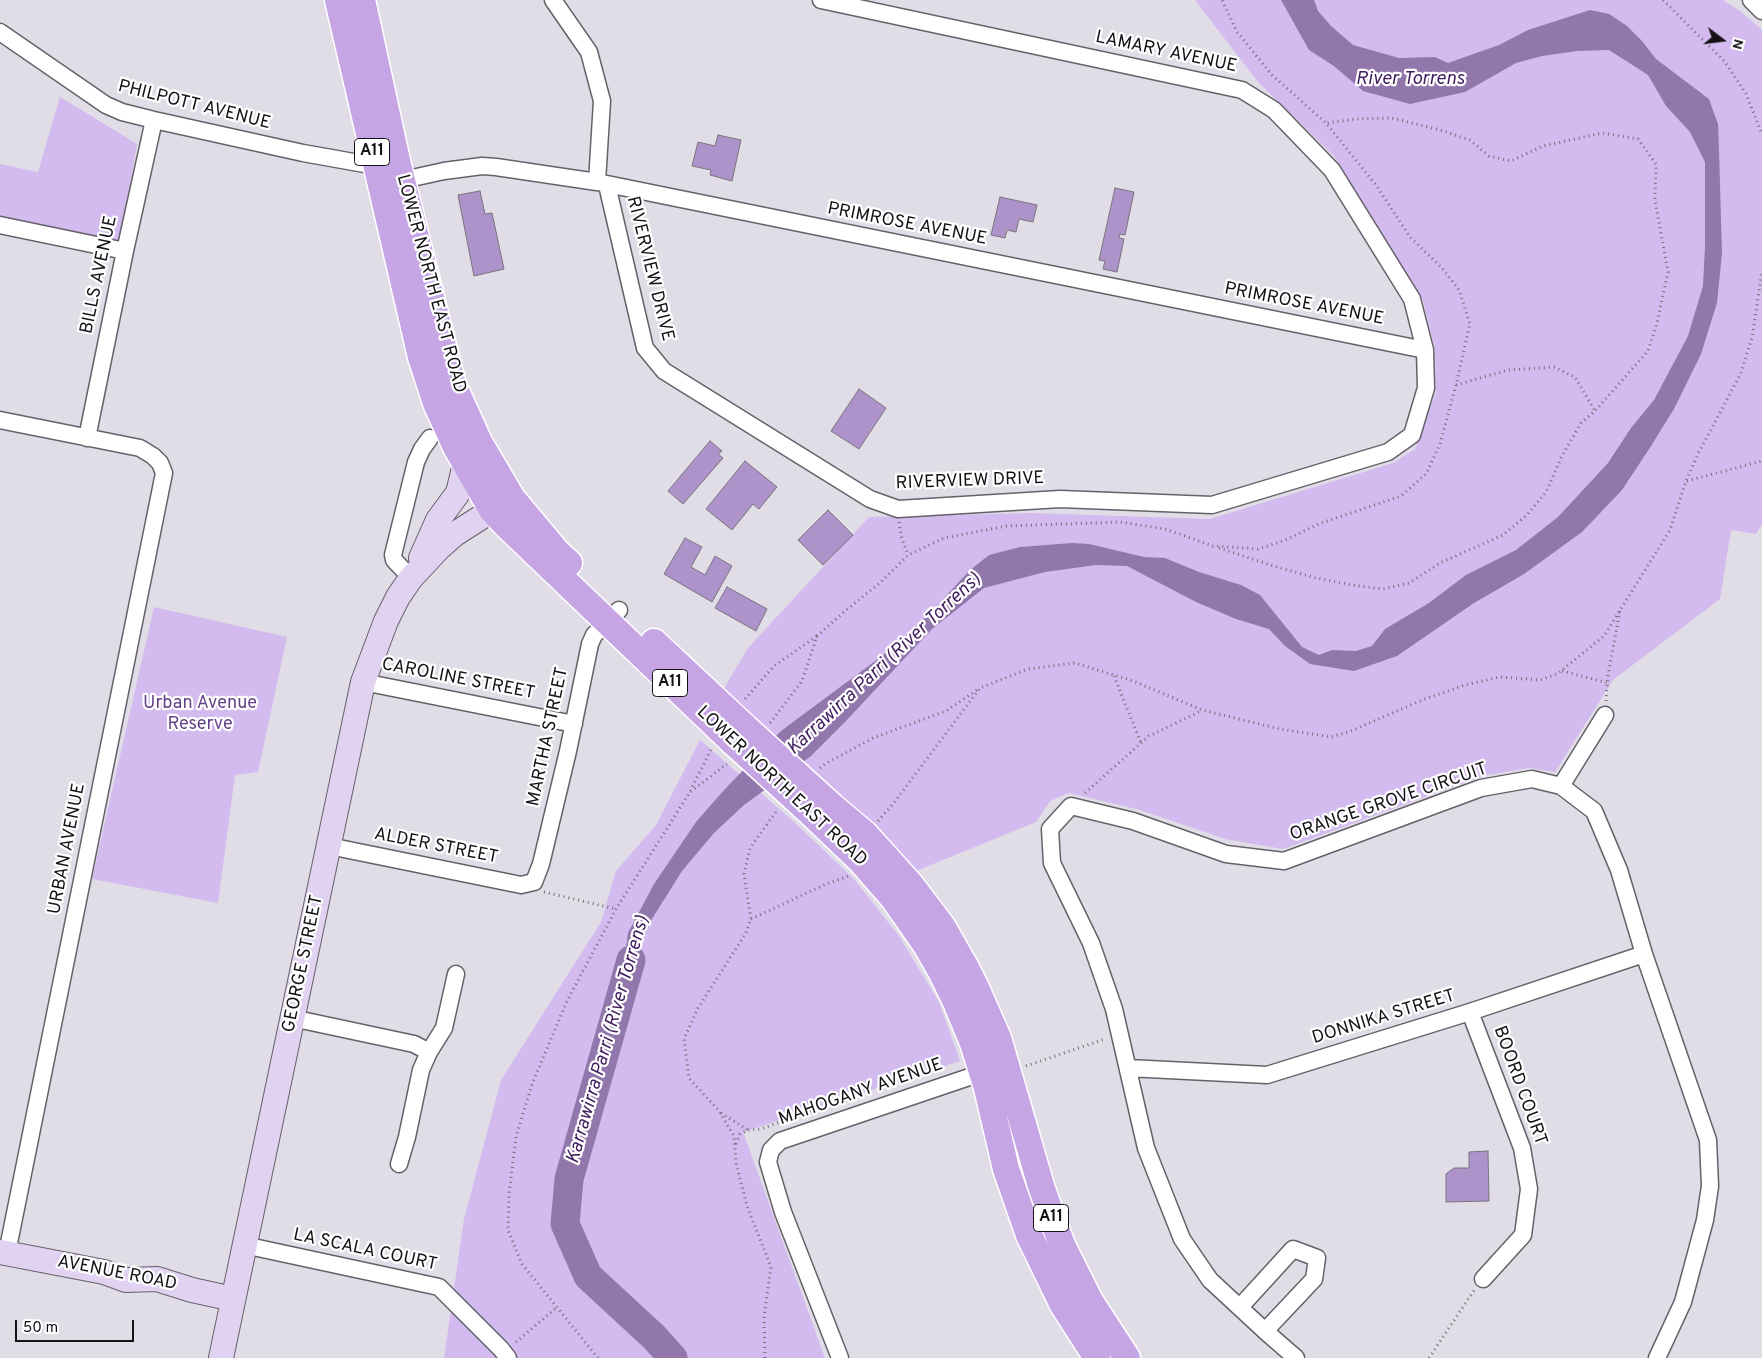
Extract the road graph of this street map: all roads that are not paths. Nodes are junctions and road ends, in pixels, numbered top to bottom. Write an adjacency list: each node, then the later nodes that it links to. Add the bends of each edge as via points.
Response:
1 (338, 0): 9 (main road, LOWER NORTH EAST ROAD / A11)
2 (362, 0): 9 (main road, LOWER NORTH EAST ROAD / A11)
3 (553, 0): 10 (street, RIVERVIEW DRIVE, via 589,52 602,101)
4 (821, 0): 13 (street, LAMARY AVENUE, via 1242,90 1274,110 1332,170 1412,299)
5 (1751, 0): 6 (street)
6 (1762, 11)
7 (0, 32): 8 (street, PHILPOTT AVENUE, via 106,105)
8 (154, 120): 9 (street, PHILPOTT AVENUE); 12 (street, BILLS AVENUE)
9 (389, 173): 10 (street, PRIMROSE AVENUE, via 482,166); 17 (main road, LOWER NORTH EAST ROAD / A11, via 426,376); 18 (main road, LOWER NORTH EAST ROAD / A11, via 452,382 480,442)
10 (602, 184): 13 (street, PRIMROSE AVENUE); 13 (street, RIVERVIEW DRIVE, via 645,348 664,371 870,499 898,509 1060,499 1212,505 1261,491 1388,452 1412,435 1426,388)
11 (0, 225): 12 (street)
12 (125, 251): 15 (street, BILLS AVENUE)
13 (1425, 350)
14 (0, 420): 15 (street)
15 (87, 438): 38 (street, URBAN AVENUE, via 140,448 160,463 164,473)
16 (430, 438): 19 (street, via 416,462 393,555)
17 (465, 464): 18 (main road, LOWER NORTH EAST ROAD / A11); 19 (street, GEORGE STREET, via 458,493 438,520)
18 (502, 504): 19 (street, GEORGE STREET, via 455,534); 20 (main road, LOWER NORTH EAST ROAD / A11, via 557,552)
19 (411, 578): 21 (street, GEORGE STREET, via 386,621)
20 (613, 616): 23 (street, MARTHA STREET, via 591,639); 25 (main road, LOWER NORTH EAST ROAD / A11, bridge)
21 (363, 682): 23 (street, CAROLINE STREET); 26 (street, GEORGE STREET)
22 (1605, 715): 24 (street)
23 (574, 724): 27 (street, MARTHA STREET, via 542,864)
24 (1561, 786): 28 (street, ORANGE GROVE CIRCUIT, via 1594,811 1619,870); 34 (street, ORANGE GROVE CIRCUIT, via 1532,779 1481,788 1284,861 1226,854 1133,820 1071,806 1050,829 1052,863 1091,943 1114,1009)
25 (824, 812): 33 (main road, LOWER NORTH EAST ROAD / A11, via 865,834 910,884 951,940 983,1003); 35 (main road, LOWER NORTH EAST ROAD / A11, via 909,919 938,966 965,1022)
26 (329, 846): 27 (street, ALDER STREET, via 520,885); 31 (street, GEORGE STREET)
27 (534, 882)
28 (1644, 954): 30 (street, DONNIKA STREET); 49 (street, ORANGE GROVE CIRCUIT, via 1708,1140 1710,1186 1705,1220 1683,1302)
29 (456, 974): 32 (street, via 444,1028)
30 (1470, 1012): 34 (street, DONNIKA STREET, via 1267,1075); 39 (street, BOORD COURT, via 1522,1148 1529,1189 1522,1235)
31 (292, 1018): 32 (street, via 414,1044); 37 (street, GEORGE STREET)
32 (429, 1052): 36 (street, via 421,1070)
33 (1006, 1065): 35 (street, MAHOGANY AVENUE); 47 (main road, LOWER NORTH EAST ROAD / A11, via 1041,1186 1062,1245 1090,1301)
34 (1128, 1068): 41 (street, via 1146,1148 1182,1239 1210,1280)
35 (982, 1072): 45 (street, MAHOGANY AVENUE, via 780,1141 771,1150 768,1162 784,1212); 46 (main road, LOWER NORTH EAST ROAD / A11, via 1006,1169 1029,1235 1063,1305)
36 (399, 1164)
37 (244, 1245): 40 (street, GEORGE STREET); 43 (street, LA SCALA COURT, via 439,1287)
38 (3, 1253): 40 (street, AVENUE ROAD, via 104,1272 126,1280 157,1279)
39 (1482, 1279)
40 (233, 1299): 44 (street, GEORGE STREET)
41 (1240, 1307): 42 (street); 42 (street, via 1293,1250 1317,1258 1314,1280)
42 (1265, 1331): 48 (street)
43 (506, 1355)
44 (221, 1358)
45 (840, 1358)
46 (1097, 1358)
47 (1128, 1358)
48 (1296, 1358)
49 (1657, 1358)

